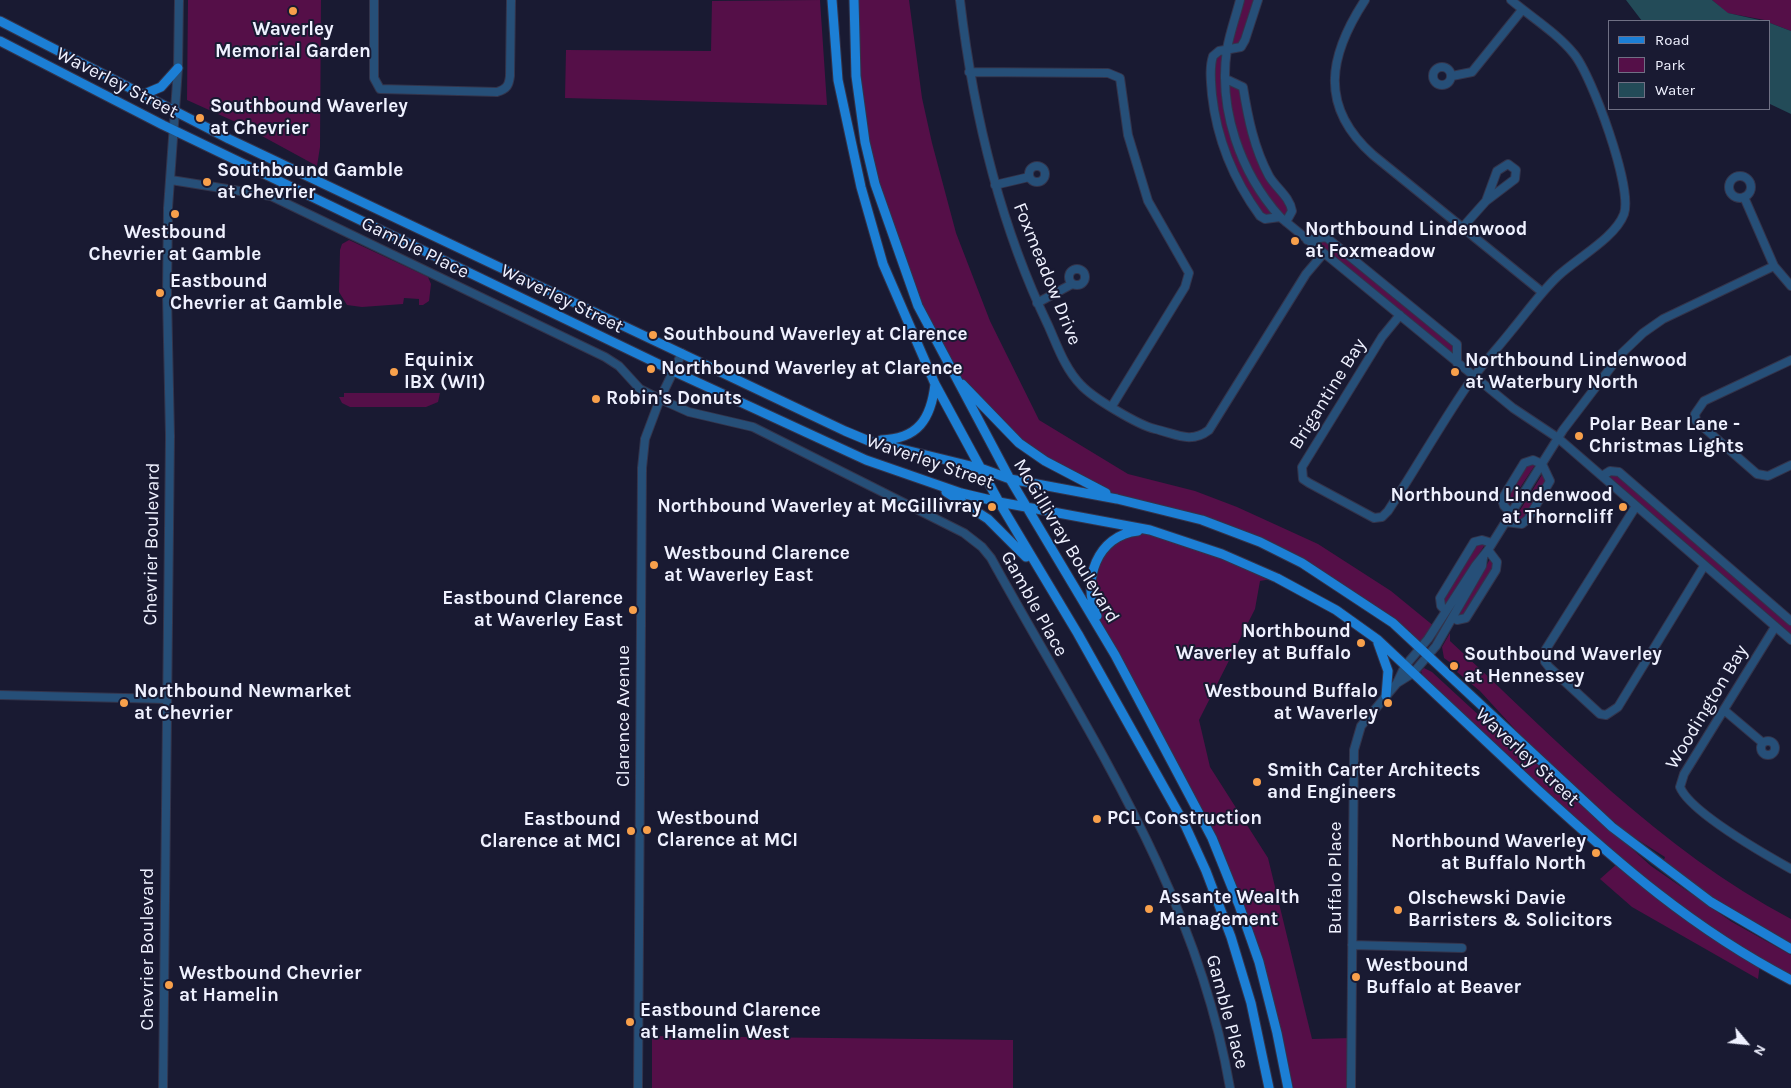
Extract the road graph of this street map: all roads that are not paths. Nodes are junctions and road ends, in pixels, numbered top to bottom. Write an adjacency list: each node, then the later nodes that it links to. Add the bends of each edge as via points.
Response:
1 (179, 0): 15 (street, Chevrier Boulevard)
2 (374, 0): 3 (street, via 374,78 380,89 497,92 509,85)
3 (511, 0)
4 (832, 0): 43 (main road, McGillivray Boulevard, via 838,80 861,187 883,264)
5 (854, 0): 41 (main road, McGillivray Boulevard, via 860,111 875,184 918,306)
6 (960, 0): 16 (street, Foxmeadow Drive)
7 (1240, 0): 14 (street)
8 (1258, 0): 14 (street, via 1241,47)
9 (1365, 0): 28 (street, via 1343,36 1337,58 1335,82 1343,116 1364,147)
10 (1511, 0): 11 (street)
11 (1522, 10): 17 (street, via 1472,72); 34 (street, via 1563,42 1579,60 1615,155 1626,202 1619,223)
12 (0, 21): 19 (main road, Waverley Street)
13 (0, 41): 21 (main road, Waverley Street)
14 (1227, 48): 18 (street); 27 (street, via 1211,60 1215,118 1220,140 1237,181 1260,216)
15 (178, 68): 19 (main road, via 161,87); 20 (street, Chevrier Boulevard)
16 (970, 72): 24 (street, Foxmeadow Drive); 45 (street, via 1108,73 1120,78 1128,135 1148,201 1189,272 1185,287)
17 (1452, 76)
18 (1226, 79): 27 (street, via 1230,120 1238,148 1249,175 1265,200); 27 (street, via 1243,87 1252,138 1270,177 1291,205 1292,211)
19 (142, 95): 20 (main road, Waverley Street)
20 (176, 112): 21 (street, Chevrier Boulevard); 37 (main road, Waverley Street)
21 (175, 130): 23 (street, Chevrier Boulevard); 40 (main road, Waverley Street)
22 (1029, 177): 24 (street)
23 (171, 180): 44 (street, Gamble Place, via 271,196 605,356 640,389); 80 (street, Chevrier Boulevard, via 166,295 170,436)
24 (995, 185): 35 (street, Foxmeadow Drive)
25 (1744, 197): 31 (street)
26 (1486, 201): 26 (street, via 1515,179 1517,175 1513,166 1504,165 1498,170); 28 (street)
27 (1283, 219): 29 (street)
28 (1462, 228): 34 (street)
29 (1307, 240): 30 (street); 39 (street, via 1326,237 1457,344)
30 (1323, 254): 36 (street); 45 (street, Foxmeadow Drive, via 1306,274 1209,430 1200,437 1190,438 1146,427)
31 (1774, 266): 33 (street); 46 (street, via 1663,319 1643,333 1607,370)
32 (1072, 284): 35 (street)
33 (1791, 286)
34 (1542, 292): 42 (street)
35 (1037, 303): 45 (street, Foxmeadow Drive, via 1073,375 1090,392)
36 (1400, 315): 39 (street); 42 (street, Brigantine Bay, via 1382,337 1306,458 1302,467 1303,479 1368,516 1382,517)
37 (682, 353): 40 (street, Clarence Avenue); 47 (main road, Waverley Street)
38 (1791, 360): 49 (street, via 1704,401 1696,414 1696,421 1756,474 1768,476)
39 (1457, 363): 42 (street)
40 (673, 371): 44 (street, Clarence Avenue); 53 (main road, Waverley Street, via 866,460)
41 (954, 375): 52 (main road, McGillivray Boulevard); 54 (main road, via 1019,443 1045,461)
42 (1474, 377): 46 (street)
43 (935, 384): 47 (main road, via 934,399 916,432 899,440); 50 (main road, McGillivray Boulevard)
44 (660, 399): 89 (street, Clarence Avenue, via 645,439 642,468); 90 (street, Gamble Place, via 689,412 753,427 958,530 982,547 1137,819 1173,893 1206,987)
45 (1112, 406)
46 (1558, 438): 48 (street); 51 (street)
47 (869, 441): 50 (main road, Waverley Street)
48 (1542, 464): 58 (street); 58 (street, via 1534,460 1524,463 1502,499); 59 (street, via 1550,481 1528,519 1522,524)
49 (1791, 465)
50 (983, 469): 52 (main road, Waverley Street); 55 (main road, McGillivray Boulevard)
51 (1602, 476): 56 (street); 68 (street, via 1610,471 1619,472)
52 (1010, 479): 54 (main road, Waverley Street); 57 (main road, McGillivray Boulevard)
53 (930, 483): 55 (main road, Waverley Street); 65 (main road, via 988,519 1007,535)
54 (1117, 498): 72 (main road, Waverley Street, via 1202,520 1260,542 1302,563 1370,606)
55 (999, 502): 57 (main road, Waverley Street); 65 (main road, McGillivray Boulevard)
56 (1636, 506): 64 (street); 64 (street, via 1544,655 1549,667 1600,714 1606,715 1618,707)
57 (1029, 507): 60 (main road, Waverley Street); 73 (main road, McGillivray Boulevard)
58 (1511, 513): 59 (street)
59 (1506, 522): 61 (street)
60 (1150, 530): 70 (main road, Waverley Street, via 1222,554 1277,578 1336,610); 73 (main road, via 1130,532 1115,539 1105,547 1093,566 1090,580 1093,608)
61 (1492, 543): 62 (street); 66 (street, via 1474,542 1440,598)
62 (1488, 550): 63 (street); 67 (street, via 1497,562 1496,570 1466,618 1457,620)
63 (1483, 558): 66 (street, Buffalo Place); 67 (street, Buffalo Place, via 1482,566)
64 (1704, 566): 69 (street)
65 (1042, 576): 91 (main road, McGillivray Boulevard, via 1168,792 1206,871 1243,975)
66 (1446, 611): 72 (street, Buffalo Place)
67 (1454, 617): 74 (street, Buffalo Place)
68 (1791, 621)
69 (1775, 627): 71 (street); 81 (street, Woodington Bay)
70 (1378, 640): 75 (main road, Waverley Street); 79 (main road, via 1388,671)
71 (1791, 640)
72 (1420, 649): 74 (main road, Waverley Street); 75 (street, Buffalo Place)
73 (1115, 655): 92 (main road, McGillivray Boulevard, via 1191,796 1226,870 1266,984)
74 (1428, 655): 76 (street, Buffalo Place); 86 (main road, Waverley Street, via 1612,827 1711,902)
75 (1405, 666): 76 (main road, Waverley Street); 77 (street, Buffalo Place)
76 (1413, 673): 77 (street, Buffalo Place); 87 (main road, Waverley Street, via 1646,886 1697,924)
77 (1398, 683): 79 (street, Buffalo Place)
78 (0, 696): 80 (street)
79 (1386, 696): 84 (street, Buffalo Place, via 1361,726 1354,750)
80 (166, 699): 88 (street, Chevrier Boulevard)
81 (1724, 710): 82 (street); 83 (street, Woodington Bay, via 1684,774 1680,787 1688,799 1723,827)
82 (1763, 743)
83 (1791, 869)
84 (1352, 945): 85 (street); 93 (street, Buffalo Place)
85 (1462, 948)
86 (1791, 949)
87 (1791, 980)
88 (163, 1088)
89 (638, 1088)
90 (1230, 1088)
91 (1269, 1088)
92 (1288, 1088)
93 (1351, 1088)

